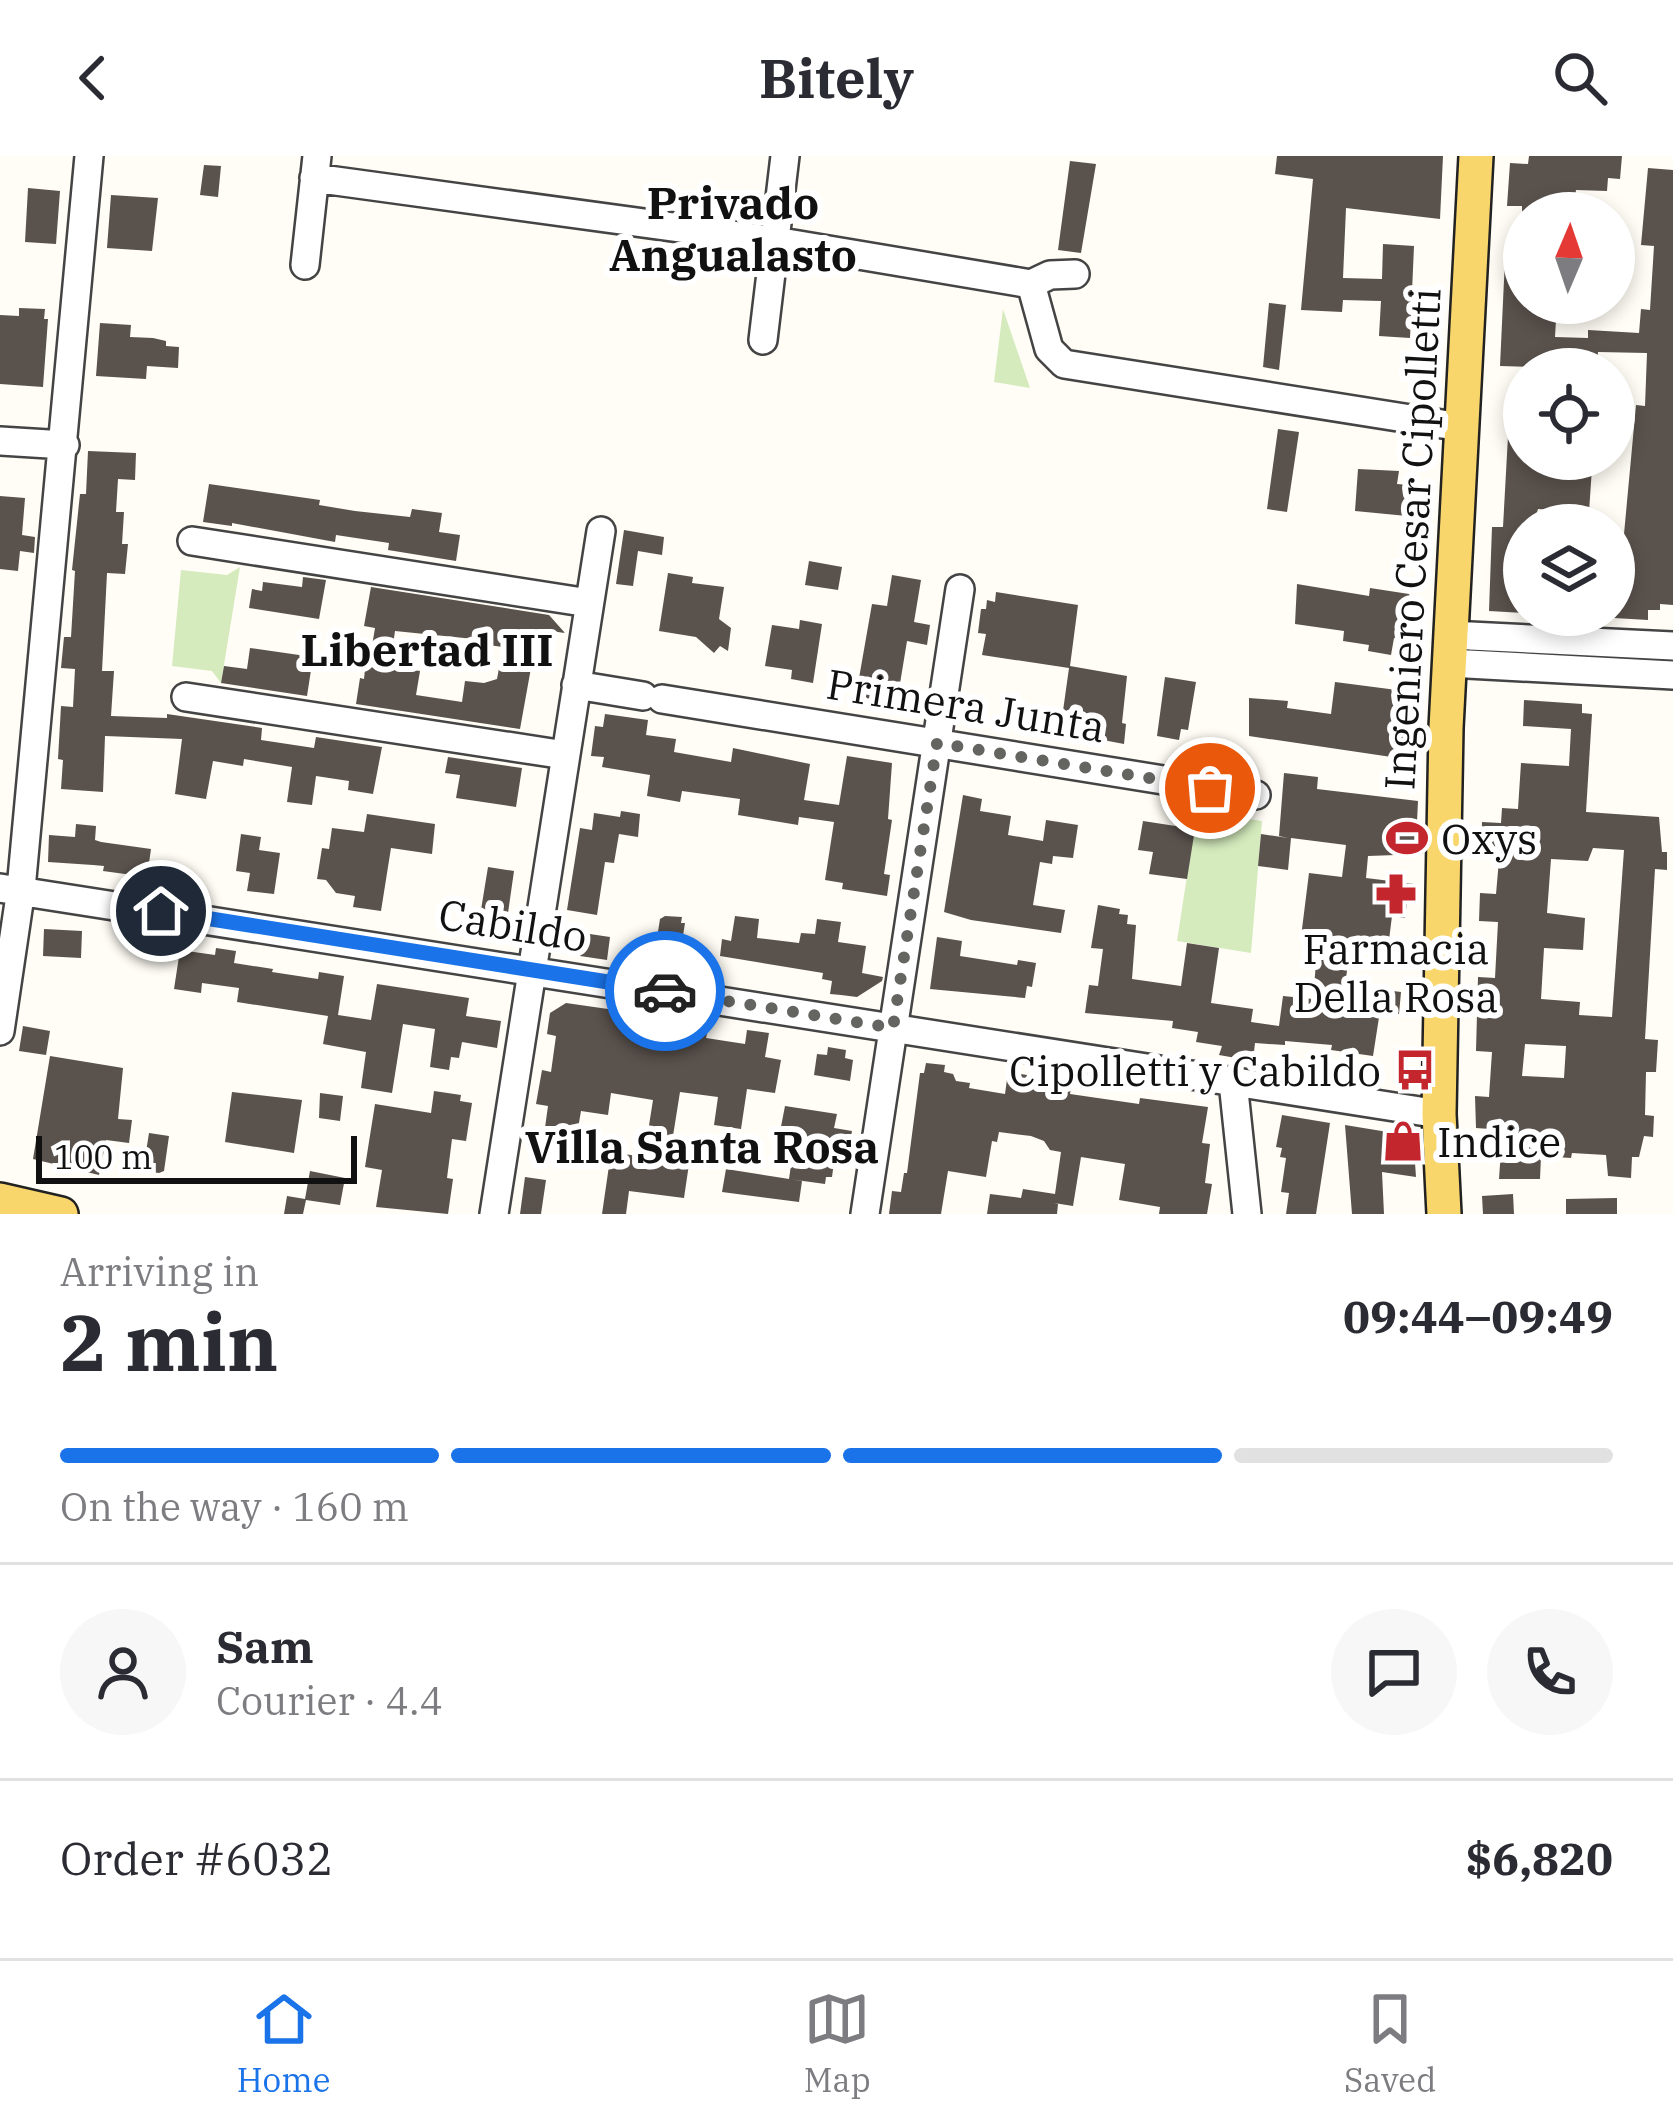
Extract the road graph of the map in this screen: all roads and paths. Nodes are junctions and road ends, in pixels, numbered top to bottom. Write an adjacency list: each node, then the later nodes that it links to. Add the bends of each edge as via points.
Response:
1 (89, 156): 12 (street)
2 (785, 156): 5 (street)
3 (1476, 156): 10 (main road, Ingeniero Cesar Cipolletti)
4 (316, 167): 5 (street); 6 (street)
5 (775, 241): 8 (street); 9 (street)
6 (305, 265)
7 (1075, 274): 8 (street)
8 (1031, 284): 10 (street, via 1049,349 1064,364)
9 (763, 340)
10 (1461, 427): 18 (main road, Ingeniero Cesar Cipolletti)
11 (0, 441): 12 (street)
12 (64, 445): 25 (street)
13 (601, 531): 16 (street)
14 (192, 541): 16 (street)
15 (960, 589): 22 (street)
16 (589, 603): 20 (street)
17 (1673, 646): 18 (street)
18 (1449, 649): 19 (street); 30 (main road, Ingeniero Cesar Cipolletti)
19 (1673, 675)
20 (576, 685): 22 (street, Primera Junta); 23 (street)
21 (186, 697): 23 (street)
22 (937, 743): 24 (street, Primera Junta); 27 (street)
23 (565, 755): 26 (street)
24 (1256, 795)
25 (10, 889): 26 (street, Cabildo); 28 (street)
26 (531, 970): 27 (street, Cabildo); 33 (street)
27 (893, 1028): 29 (street, Cabildo); 34 (street)
28 (0, 1031)
29 (1233, 1082): 30 (street, Cabildo); 35 (street)
30 (1439, 1114): 36 (main road, Ingeniero Cesar Cipolletti)
31 (0, 1200): 32 (main road)
32 (61, 1214)
33 (494, 1214)
34 (865, 1214)
35 (1247, 1214)
36 (1444, 1214)

